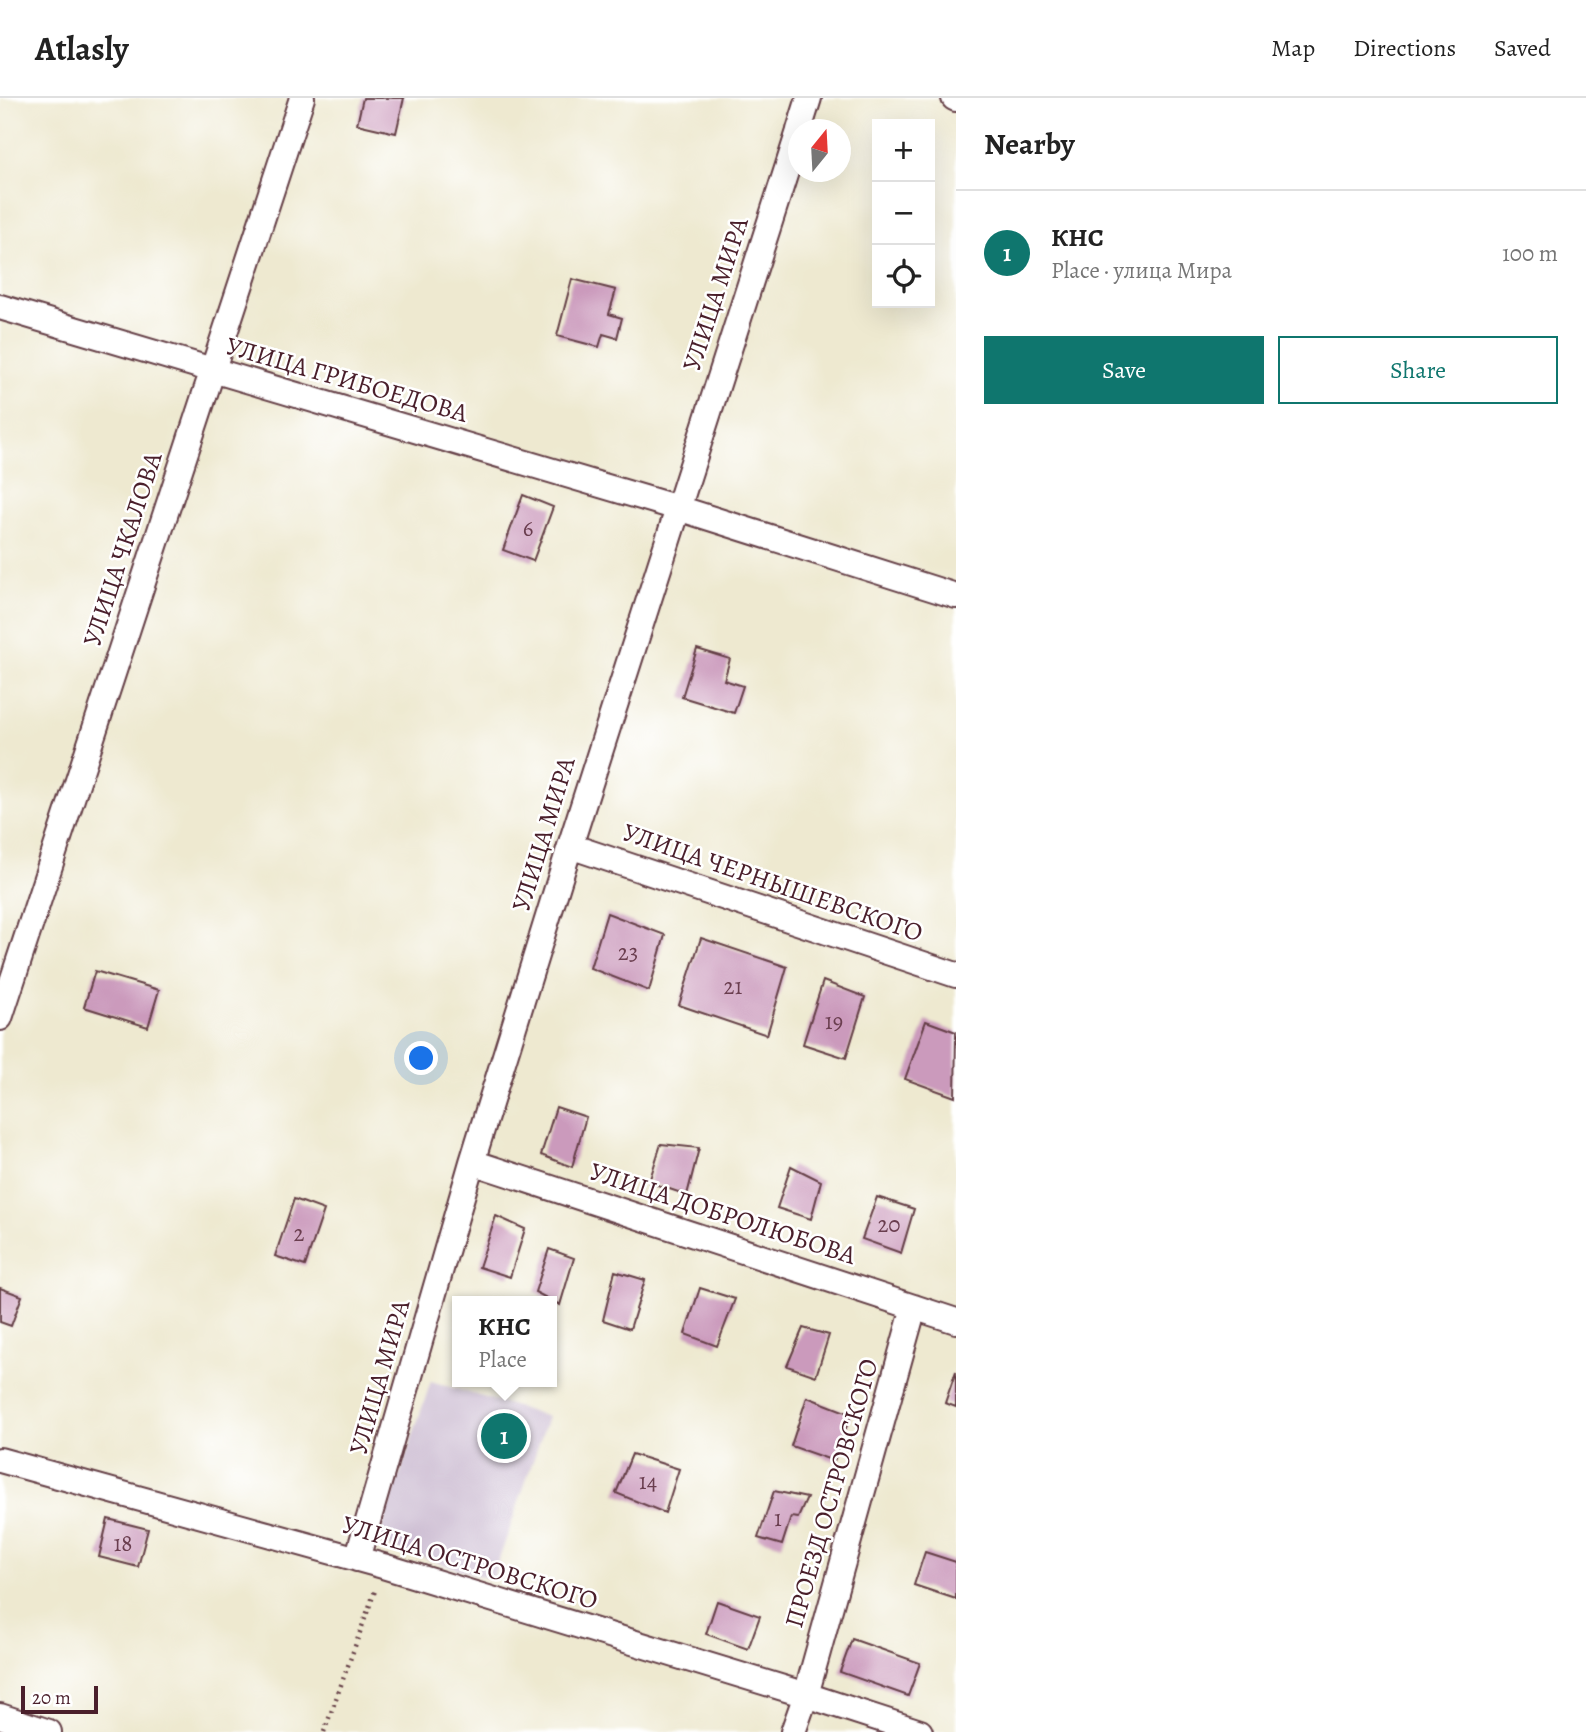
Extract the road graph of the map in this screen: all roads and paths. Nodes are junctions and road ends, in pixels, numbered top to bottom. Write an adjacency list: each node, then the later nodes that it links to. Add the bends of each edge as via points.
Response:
1 (302, 98): 6 (street, УЛИЦА ЧКАЛОВА)
2 (809, 98): 3 (street, УЛИЦА МИРА)
3 (802, 119)
4 (788, 164): 7 (street, УЛИЦА МИРА)
5 (0, 307): 6 (street, УЛИЦА ГРИБОЕДОВА)
6 (212, 370): 7 (street, УЛИЦА ГРИБОЕДОВА); 11 (street, УЛИЦА ЧКАЛОВА)
7 (678, 508): 8 (street, УЛИЦА ГРИБОЕДОВА); 9 (street, УЛИЦА МИРА)
8 (956, 596)
9 (570, 846): 10 (street, УЛИЦА ЧЕРНЫШЕВСКОГО); 12 (street, УЛИЦА МИРА)
10 (956, 975)
11 (0, 1018)
12 (472, 1162): 13 (street, УЛИЦА ДОБРОЛЮБОВА); 16 (street, УЛИЦА МИРА)
13 (914, 1307): 14 (street, УЛИЦА ДОБРОЛЮБОВА); 18 (street, ПРОЕЗД ОСТРОВСКОГО)
14 (956, 1321)
15 (0, 1460): 16 (street, УЛИЦА ОСТРОВСКОГО)
16 (357, 1559): 17 (street, УЛИЦА ОСТРОВСКОГО)
17 (383, 1566): 18 (street, УЛИЦА ОСТРОВСКОГО); 21 (path)
18 (806, 1695): 22 (street, ПРОЕЗД ОСТРОВСКОГО); 23 (street, УЛИЦА ОСТРОВСКОГО)
19 (0, 1716): 20 (street)
20 (48, 1732)
21 (324, 1732)
22 (793, 1732)
23 (920, 1732)

